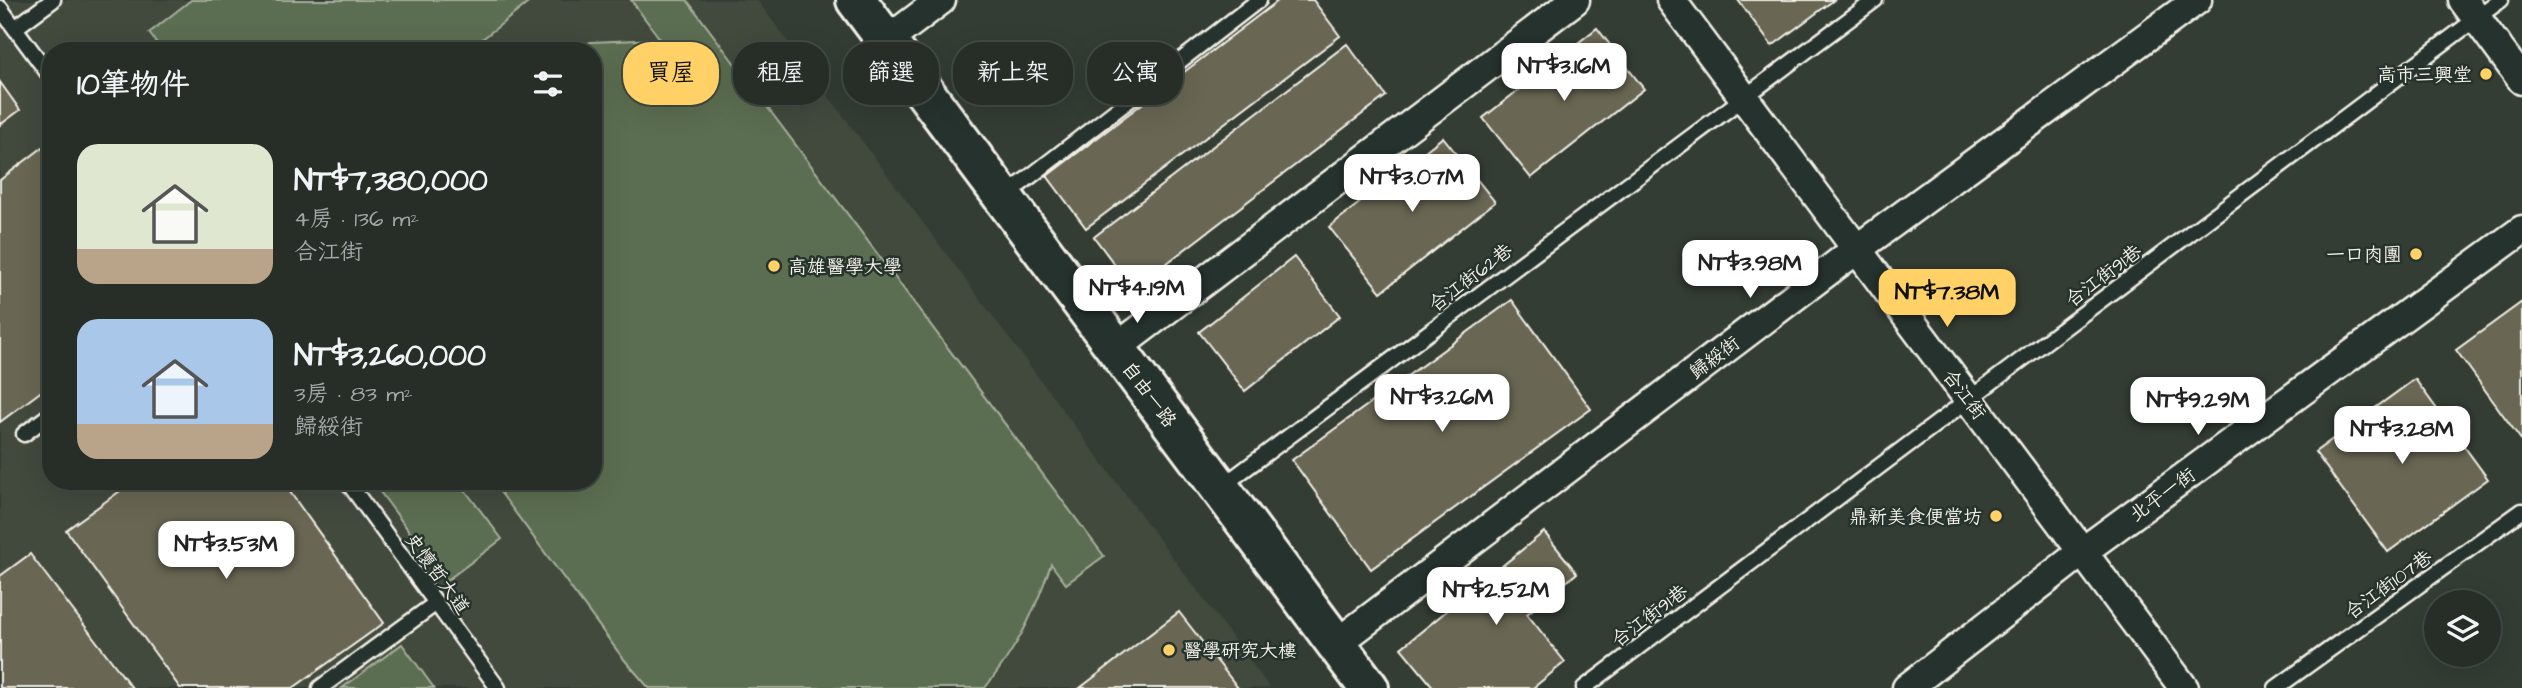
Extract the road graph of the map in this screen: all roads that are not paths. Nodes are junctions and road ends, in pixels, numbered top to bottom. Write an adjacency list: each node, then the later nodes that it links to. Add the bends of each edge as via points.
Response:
1 (53, 0): 12 (lane)
2 (856, 0): 13 (street, 自由一路)
3 (941, 0): 13 (street)
4 (1259, 0): 17 (lane)
5 (1574, 0): 20 (street)
6 (1671, 0): 16 (street, 合江街)
7 (1874, 0): 16 (lane, 合江街62巷)
8 (2197, 0): 19 (street, 歸綏街)
9 (2501, 0): 11 (lane, 合江街91巷)
10 (0, 8): 12 (lane)
11 (2470, 9): 15 (street); 21 (lane, 合江街91巷)
12 (15, 28): 14 (lane)
13 (888, 40): 17 (street, 自由一路)
14 (42, 65)
15 (2522, 80)
16 (1743, 97): 19 (street, 合江街); 24 (lane, 合江街62巷)
17 (1004, 197): 20 (street, 自由一路)
18 (2522, 230): 27 (street, 北平一街)
19 (1857, 249): 21 (street, 合江街); 29 (street, 歸綏街)
20 (1116, 348): 24 (street, 自由一路)
21 (1969, 400): 27 (street, 合江街); 34 (lane, 合江街91巷)
22 (42, 421): 23 (lane)
23 (24, 434)
24 (1220, 488): 29 (street, 自由一路)
25 (354, 490): 28 (lane, 史懷哲大道)
26 (2522, 511): 36 (lane, 合江街107巷)
27 (2082, 552): 30 (street, 北平一街); 35 (street, 合江街)
28 (436, 603): 31 (lane); 32 (lane, 史懷哲大道)
29 (1336, 644): 33 (street, 自由一路)
30 (1922, 684)
31 (320, 688)
32 (499, 688)
33 (1369, 688)
34 (1584, 688)
35 (2184, 688)
36 (2276, 688)

